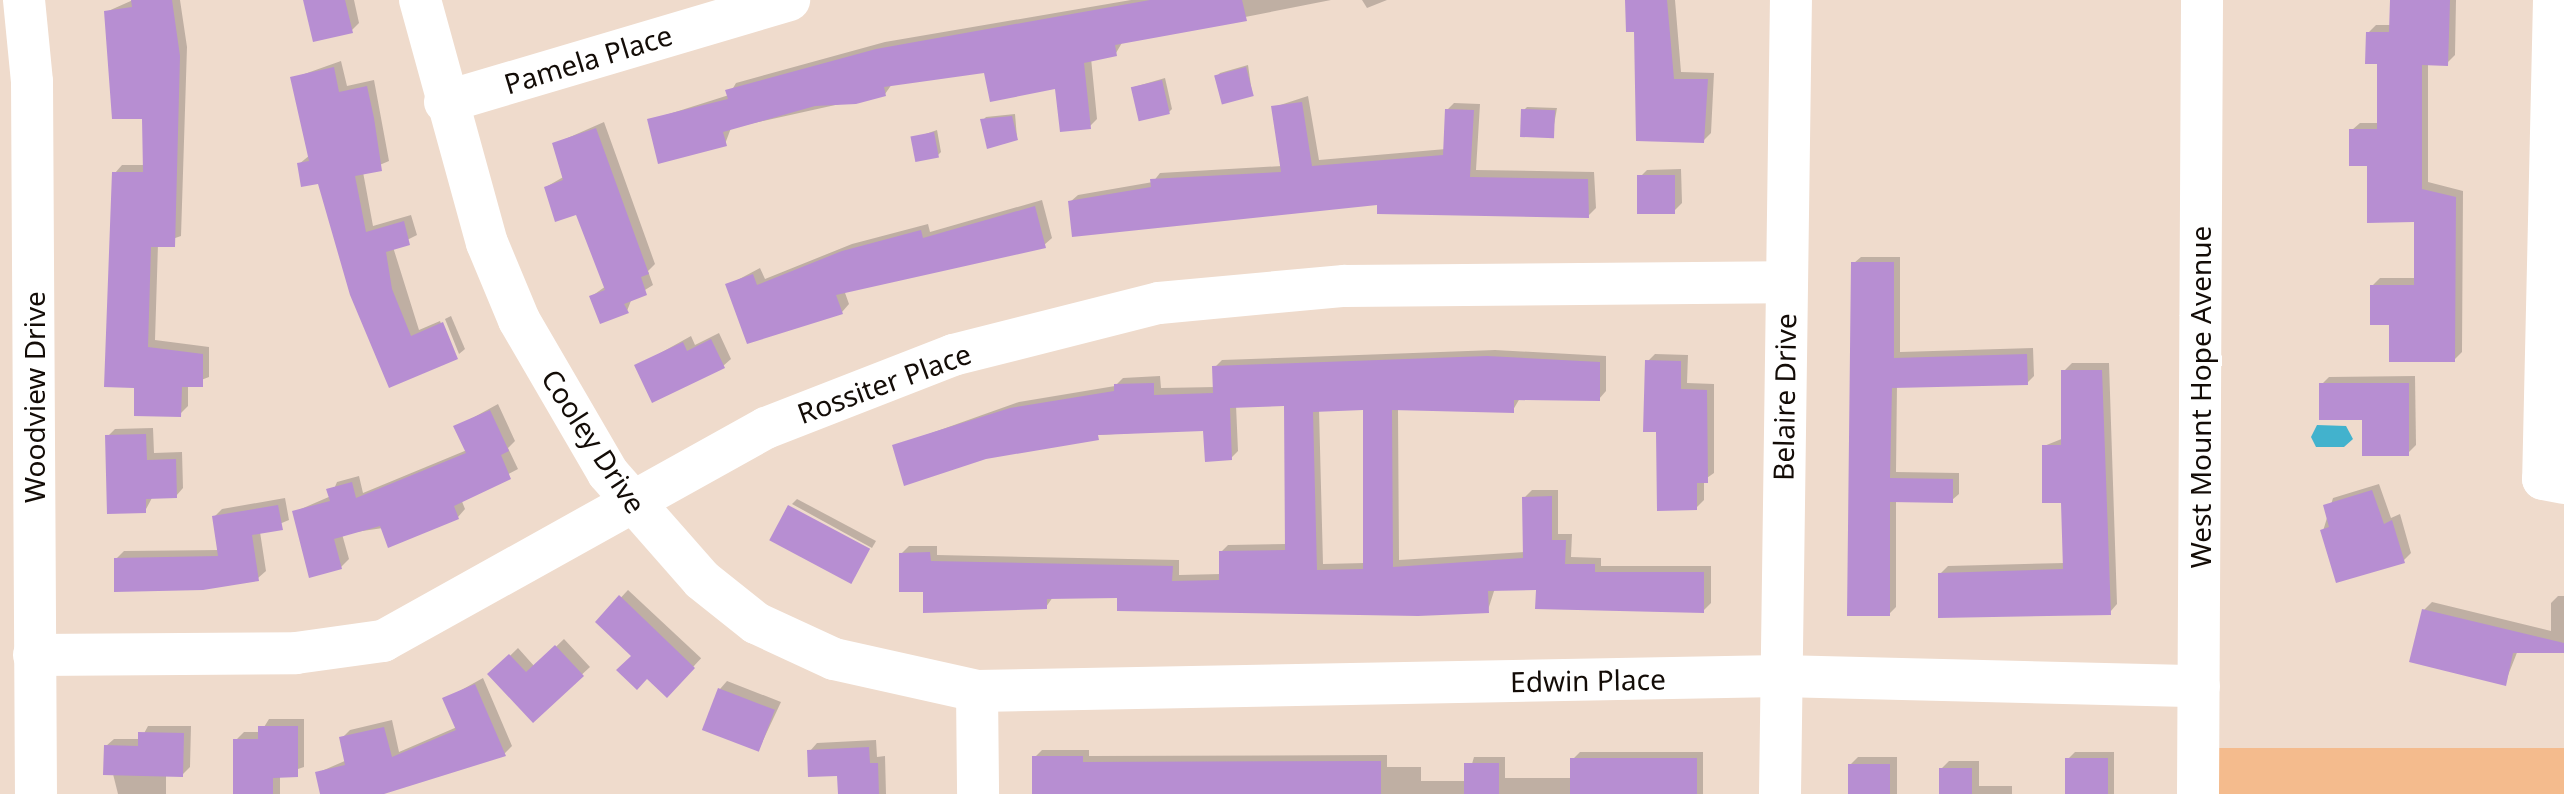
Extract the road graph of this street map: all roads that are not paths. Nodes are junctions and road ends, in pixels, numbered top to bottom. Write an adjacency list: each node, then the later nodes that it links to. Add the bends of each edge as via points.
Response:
1 (24, 0): 12 (street, Woodview Drive, via 32,82)
2 (420, 0): 7 (street, Cooley Drive)
3 (789, 0): 7 (street, Pamela Place)
4 (1791, 0): 9 (street, Belaire Drive)
5 (2202, 0): 14 (street, West Mount Hope Avenue)
6 (2554, 0): 8 (street)
7 (445, 102): 11 (street, Cooley Drive, via 487,243 519,320)
8 (2558, 134): 10 (street)
9 (1786, 282): 11 (street, Rossiter Place, via 1344,286 1159,304 953,355 856,390 766,428); 13 (street, Belaire Drive)
10 (2554, 481)
11 (631, 501): 12 (street, Rossiter Place, via 383,642 296,653); 15 (street, Cooley Drive, via 702,580 756,623 834,659)
12 (34, 655): 16 (street, Woodview Drive)
13 (1780, 676): 14 (street, Edwin Place); 15 (street, Edwin Place); 18 (street, Belaire Drive)
14 (2198, 686): 19 (street, West Mount Hope Avenue)
15 (977, 691): 17 (street)
16 (36, 794)
17 (978, 794)
18 (1780, 794)
19 (2198, 794)

